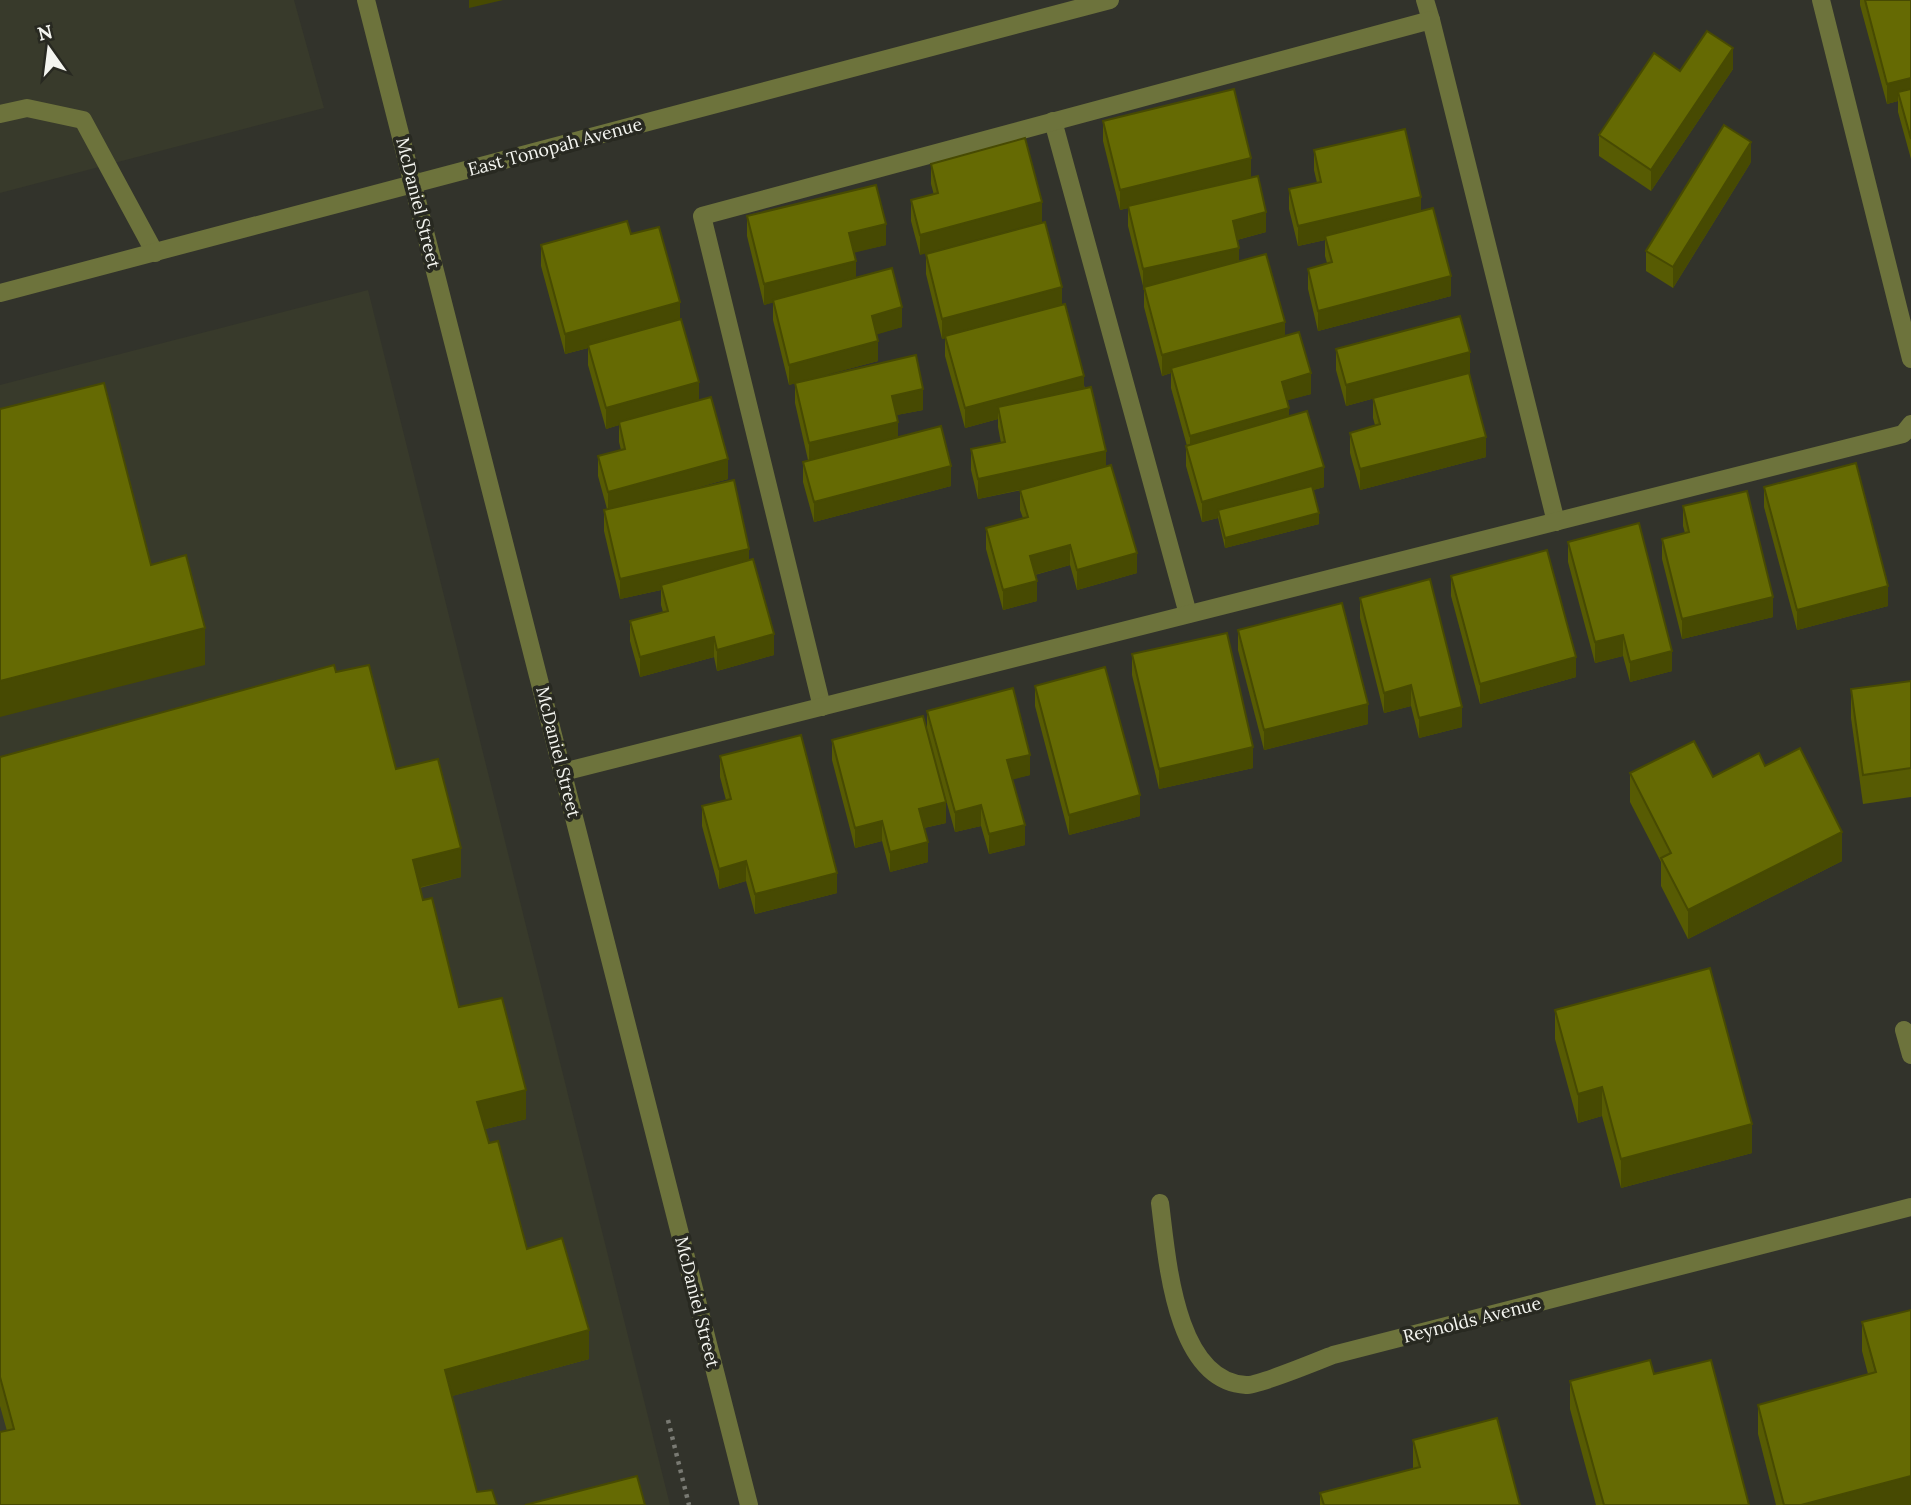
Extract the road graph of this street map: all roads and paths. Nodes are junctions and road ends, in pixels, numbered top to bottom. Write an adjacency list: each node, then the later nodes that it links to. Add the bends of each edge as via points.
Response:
1 (366, 0): 8 (street, McDaniel Street)
2 (1110, 0): 8 (street, East Tonopah Avenue)
3 (1425, 0): 5 (street)
4 (1821, 0): 11 (street)
5 (1431, 20): 7 (street); 13 (street)
6 (0, 114): 9 (street, via 27,108 83,120)
7 (1053, 121): 14 (street); 15 (street, via 702,216)
8 (413, 184): 9 (street, East Tonopah Avenue); 16 (street, McDaniel Street)
9 (155, 253): 10 (street, East Tonopah Avenue)
10 (0, 293)
11 (1911, 359)
12 (1911, 424): 13 (street, via 1903,434)
13 (1556, 522): 14 (street)
14 (1188, 614): 15 (street)
15 (822, 707): 16 (street)
16 (563, 772): 23 (street, McDaniel Street)
17 (1904, 1030): 18 (street)
18 (1911, 1055)
19 (1160, 1203): 20 (street, Reynolds Avenue, via 1172,1297 1194,1352 1217,1376 1247,1385 1333,1355)
20 (1911, 1208)
21 (668, 1420): 22 (path)
22 (689, 1505)
23 (749, 1505)

